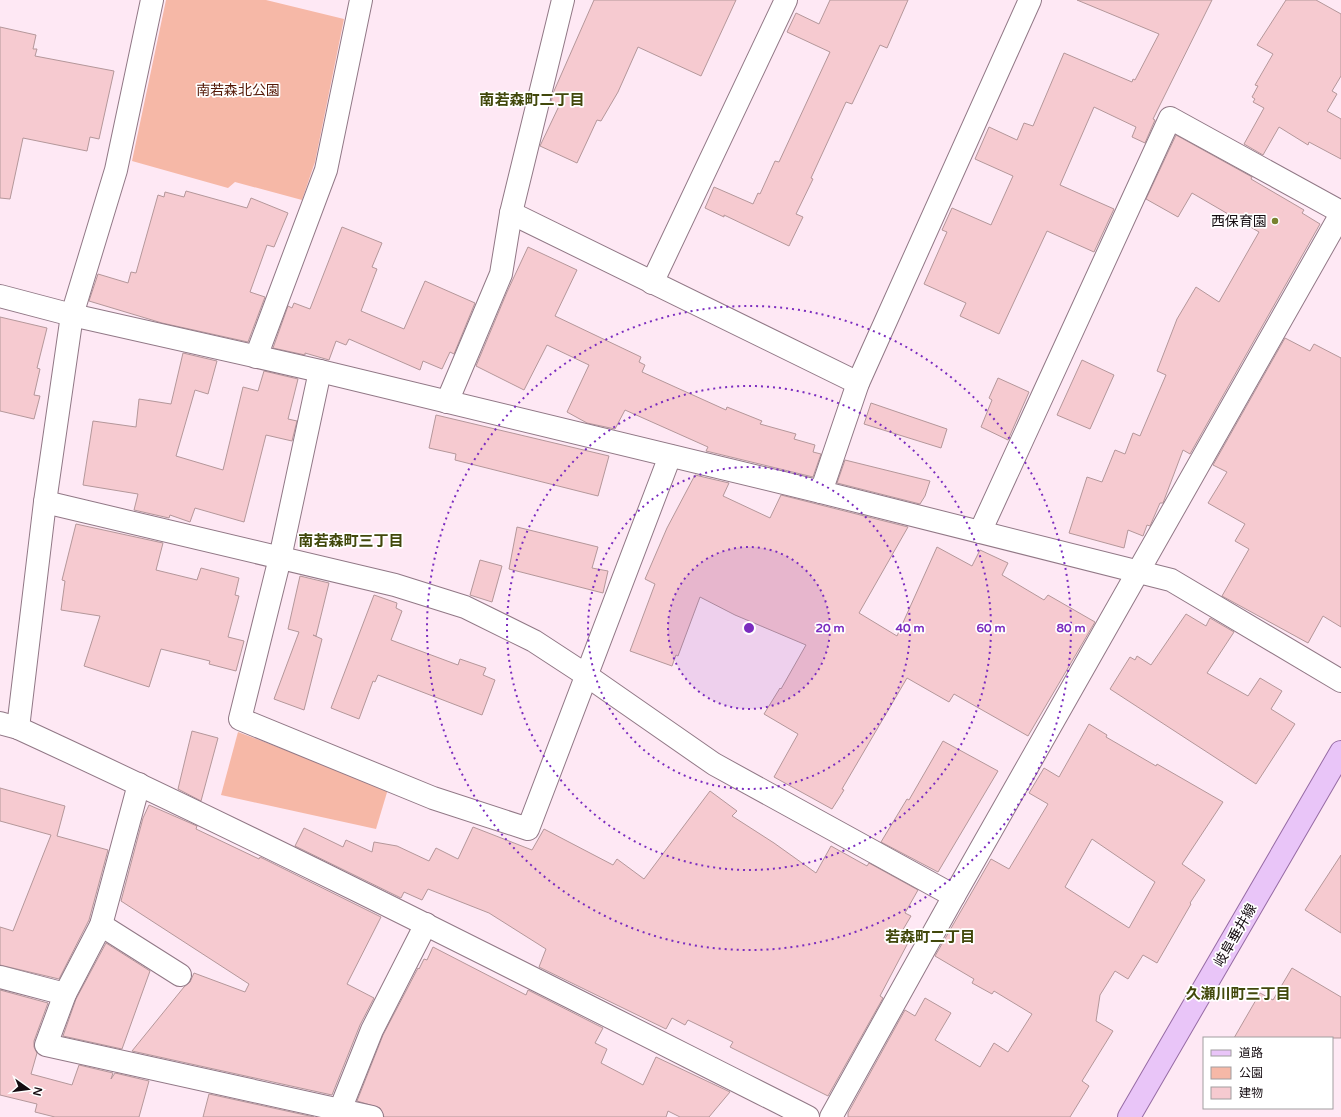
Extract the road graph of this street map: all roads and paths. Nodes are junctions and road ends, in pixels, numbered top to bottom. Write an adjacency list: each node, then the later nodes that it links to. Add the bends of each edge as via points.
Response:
1 (152, 0): 10 (street, via 116,170)
2 (361, 0): 11 (street, via 326,170)
3 (563, 0): 6 (street)
4 (786, 0): 8 (street)
5 (1030, 0): 13 (street)
6 (511, 213): 8 (street); 14 (street, via 500,274)
7 (1341, 213): 18 (street, via 1170,118); 20 (street)
8 (652, 283): 13 (street)
9 (0, 296): 10 (street)
10 (72, 315): 11 (street); 17 (street)
11 (256, 357): 12 (street)
12 (320, 371): 14 (street); 19 (street)
13 (858, 383): 16 (street)
14 (446, 402): 15 (street)
15 (670, 456): 16 (street); 21 (street)
16 (820, 492): 18 (street)
17 (45, 502): 19 (street); 23 (street)
18 (980, 532): 20 (street)
19 (280, 558): 21 (street, via 395,585 465,607 534,641); 21 (street, via 240,719 433,798 528,829)
20 (1139, 571): 22 (street, via 1171,580); 26 (street)
21 (586, 675): 26 (street, via 714,764)
22 (1341, 681)
23 (9, 726): 25 (street)
24 (1341, 752): 36 (main road, 岐阜垂井線)
25 (139, 784): 27 (street); 28 (street)
26 (954, 896): 35 (street)
27 (426, 924): 32 (street, via 372,1030); 34 (street)
28 (102, 925): 29 (street); 31 (street)
29 (180, 975)
30 (0, 977): 31 (street)
31 (65, 994): 32 (street, via 46,1045)
32 (340, 1110): 33 (street)
33 (372, 1117)
34 (808, 1117)
35 (831, 1117)
36 (1129, 1117)

